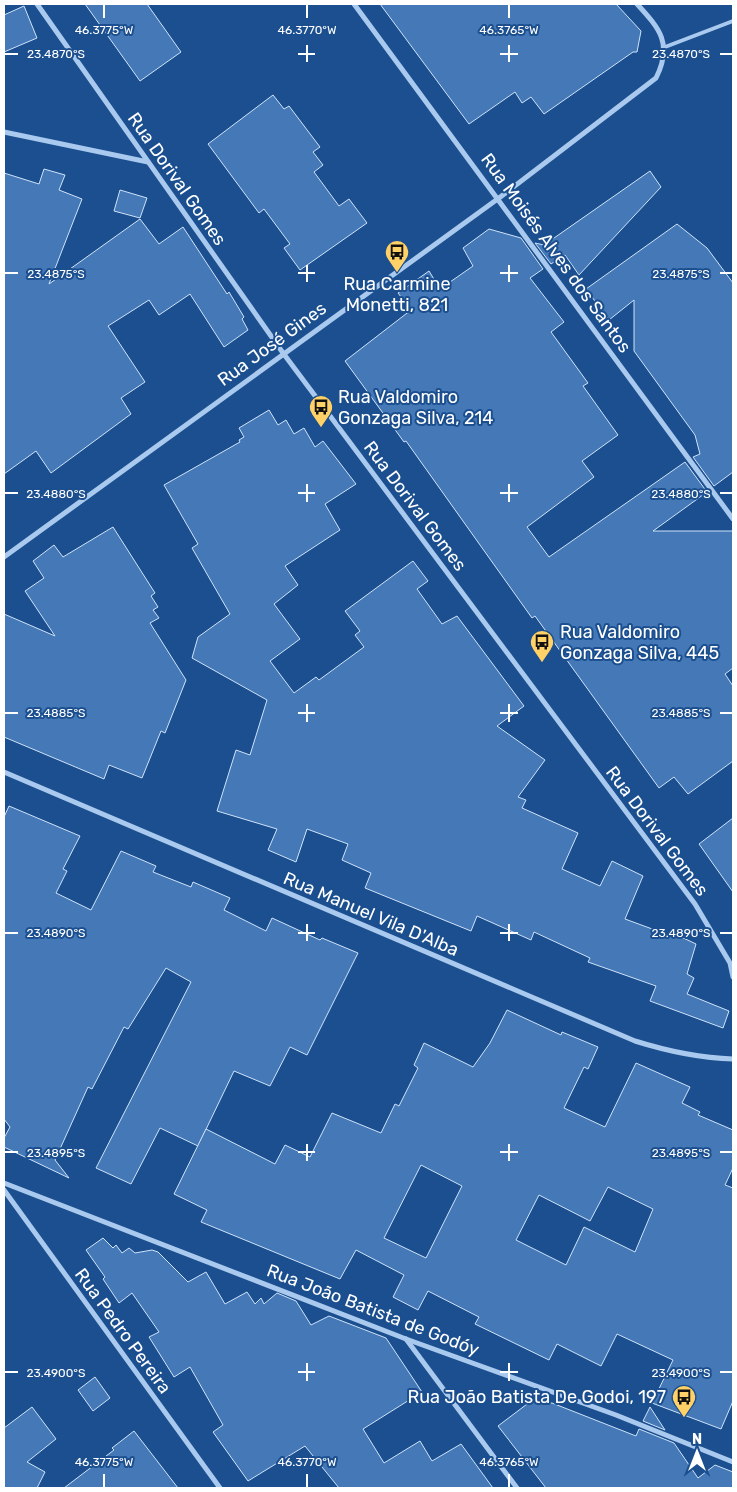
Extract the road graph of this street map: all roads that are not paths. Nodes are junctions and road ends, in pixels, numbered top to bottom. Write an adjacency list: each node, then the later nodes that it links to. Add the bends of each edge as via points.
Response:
1 (37, 4): 7 (street, Rua Dorival Gomes)
2 (354, 4): 8 (street, Rua Moisés Alves dos Santos)
3 (637, 4): 5 (street, via 658,28)
4 (733, 21): 5 (lane)
5 (664, 47): 8 (street, Rua José Gines, via 664,62 656,78)
6 (4, 132): 7 (street)
7 (148, 162): 9 (street, Rua Dorival Gomes)
8 (499, 198): 9 (street, Rua José Gines); 10 (street, Rua Moisés Alves dos Santos)
9 (283, 353): 11 (street, Rua José Gines); 13 (street, Rua Dorival Gomes, via 694,904)
10 (733, 520)
11 (4, 557)
12 (4, 772): 15 (street, Rua Manuel Vila D'Alba, via 634,1041 709,1058)
13 (732, 964): 14 (street, Rua Dorival Gomes)
14 (733, 976)
15 (733, 1059)
16 (4, 1183): 18 (street, Rua João Batista de Godóy)
17 (4, 1190): 20 (street, Rua Pedro Pereira)
18 (406, 1339): 19 (street, Rua João Batista de Godóy, via 616,1415); 21 (street)
19 (733, 1462)
20 (220, 1488)
21 (517, 1488)

